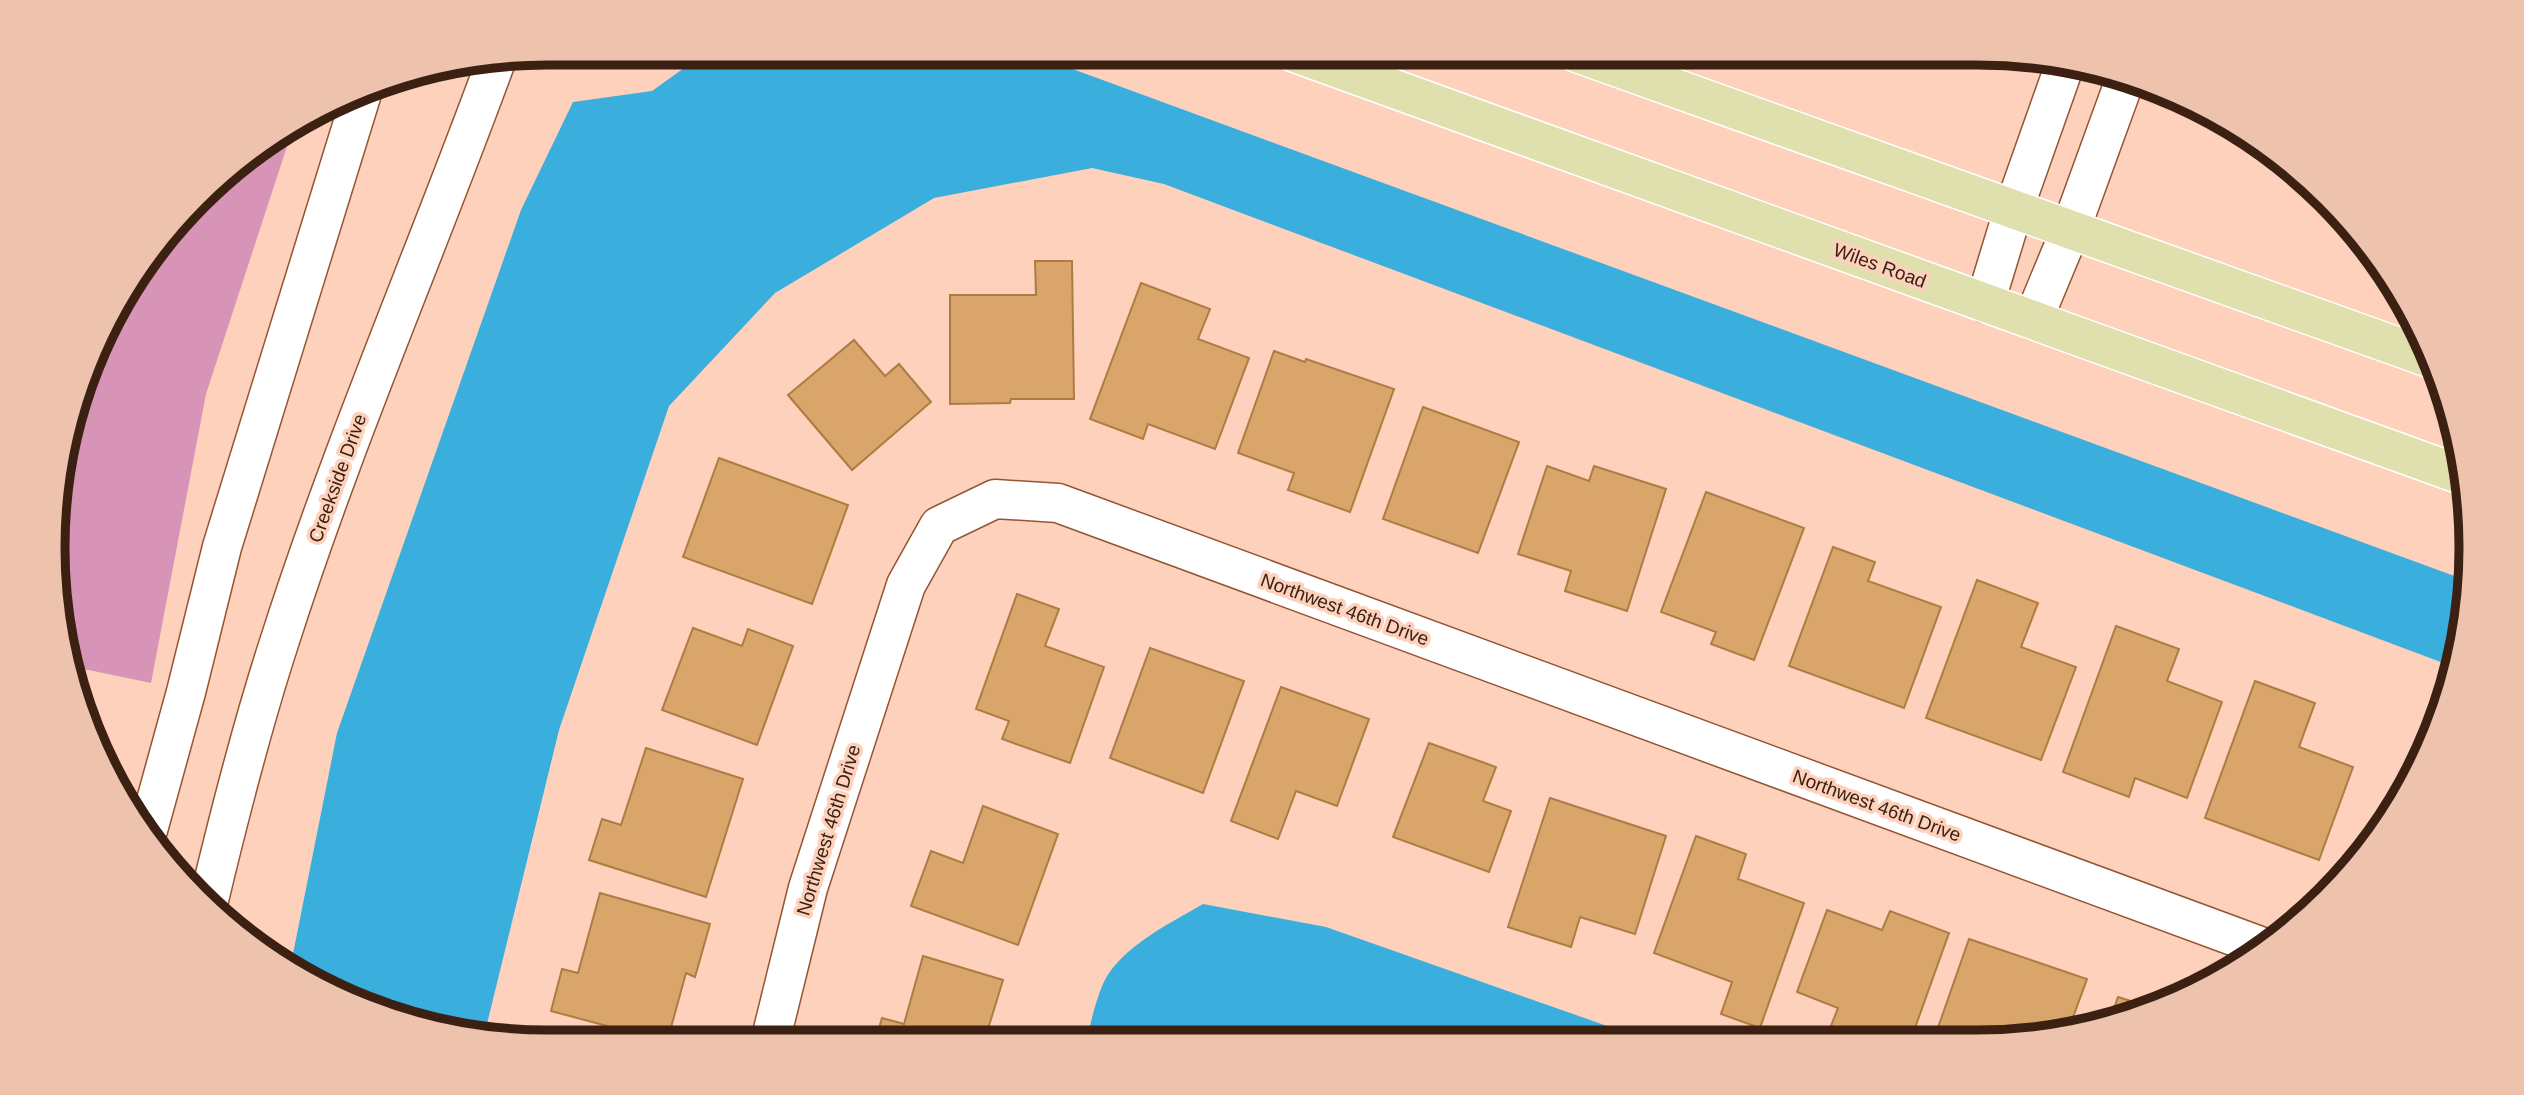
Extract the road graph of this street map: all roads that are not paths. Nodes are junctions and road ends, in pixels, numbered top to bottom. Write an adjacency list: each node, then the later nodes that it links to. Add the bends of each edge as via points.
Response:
1 (1331, 65): 9 (main road, Wiles Road)
2 (1613, 65): 7 (main road)
3 (493, 68): 14 (street, Creekside Drive, via 340,466 279,642 237,781)
4 (2062, 73): 7 (street)
5 (2122, 87): 8 (street)
6 (359, 103): 13 (street, via 222,547)
7 (2013, 211): 8 (main road); 9 (street)
8 (2070, 231): 10 (street); 11 (main road)
9 (1984, 303): 10 (main road, Wiles Road)
10 (2033, 320): 12 (main road, Wiles Road)
11 (2419, 354)
12 (2453, 472)
13 (150, 822)
14 (211, 893)
15 (2253, 943): 16 (street, Northwest 46th Drive, via 1058,503 995,499 939,526 906,585 808,888)
16 (773, 1030)

